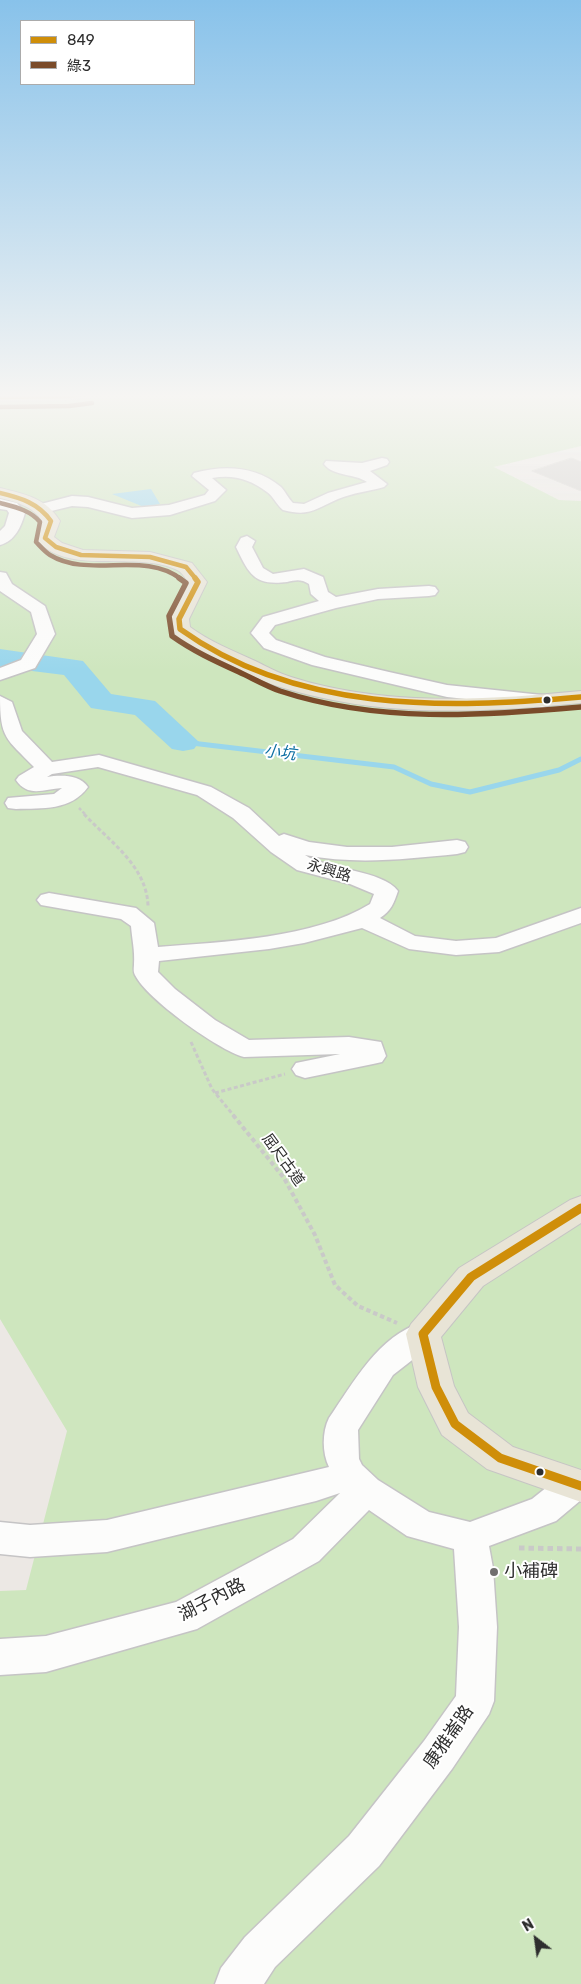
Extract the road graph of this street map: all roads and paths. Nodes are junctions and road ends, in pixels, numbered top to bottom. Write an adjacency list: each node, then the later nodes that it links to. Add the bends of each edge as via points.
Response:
1 (212, 486): 6 (street, via 218,490 210,498 170,510 132,514 88,502)
2 (267, 486): 3 (street, via 276,491 288,507 304,509 334,496)
3 (373, 486)
4 (0, 494): 6 (main road, via 34,502)
5 (0, 504): 7 (street, via 12,506 17,513 13,528)
6 (43, 508): 14 (main road, via 51,521 45,538 56,548 81,555 150,557 186,567 198,582 179,619 180,629 200,644 284,681 343,697 422,705)
7 (0, 540)
8 (247, 541): 11 (street, via 244,547 256,571 270,579 304,574 317,581 320,594)
9 (0, 577): 12 (street, via 5,587 39,610 46,634 28,664)
10 (429, 591): 11 (street, via 378,594)
11 (333, 603): 14 (street, via 269,621 260,633 270,644 319,661 389,678 447,690)
12 (0, 674)
13 (581, 697): 14 (main road)
14 (542, 701)
15 (0, 702): 16 (street, via 5,706 13,733)
16 (47, 768): 17 (street, via 26,780 34,786 72,783 77,787); 19 (street, 永興路, via 99,761 136,770 204,791 241,813)
17 (69, 795): 18 (street, via 60,800); 24 (path, via 143,878 149,903)
18 (16, 803)
19 (266, 834): 20 (street, via 304,849 382,855); 23 (street, 永興路, via 305,865 358,879 386,891 380,908)
20 (457, 847)
21 (49, 900): 24 (street, via 128,913)
22 (581, 915): 23 (street, via 500,945 456,948 409,942)
23 (363, 919): 25 (street, 永興路, via 282,939 196,952)
24 (142, 923): 25 (street)
25 (147, 955): 27 (street, via 146,972 166,994 206,1026 244,1049 349,1045 372,1048 373,1056)
26 (188, 1035): 28 (path, 屈尺古道)
27 (305, 1069): 28 (path)
28 (215, 1093): 30 (path, 屈尺古道, via 284,1178 315,1235 335,1285 358,1306)
29 (581, 1208): 30 (main road, via 471,1277)
30 (423, 1334): 31 (street, via 382,1366 341,1428 342,1459); 32 (main road, via 436,1387 455,1424 500,1458)
31 (358, 1482): 33 (street, via 316,1486 107,1536 30,1541); 34 (street, via 420,1525); 36 (street, 湖子內路, via 306,1550 184,1617 46,1654)
32 (578, 1485): 34 (street, via 544,1510)
33 (0, 1538)
34 (470, 1538): 35 (path, via 508,1547); 37 (street, 康雅崙路, via 478,1627 475,1701 438,1756 364,1851 260,1952)
35 (581, 1549)
36 (0, 1657)
37 (237, 1984)

